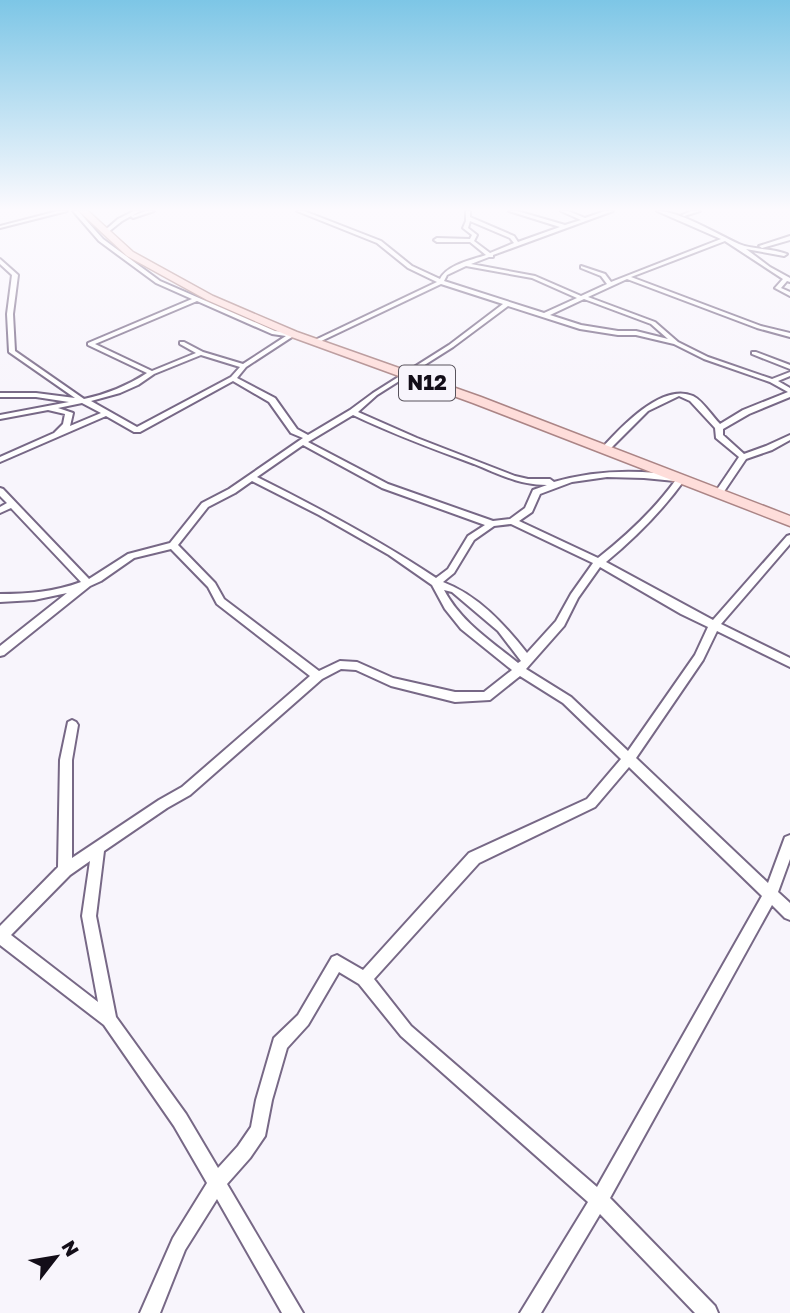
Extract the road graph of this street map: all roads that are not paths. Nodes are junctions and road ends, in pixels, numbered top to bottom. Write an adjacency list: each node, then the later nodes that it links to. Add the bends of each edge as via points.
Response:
1 (12, 272): 14 (street)
2 (145, 272): 17 (street)
3 (160, 272): 22 (main road, N12)
4 (419, 272): 11 (street)
5 (449, 272): 11 (street)
6 (507, 272): 16 (street, via 533,277)
7 (596, 272): 12 (street)
8 (639, 272): 9 (street)
9 (627, 277): 12 (street); 23 (street)
10 (788, 279): 15 (street, via 778,288)
11 (440, 282): 18 (street); 24 (street)
12 (611, 285): 16 (street)
13 (0, 293): 14 (street)
14 (12, 293): 38 (street, via 12,352)
15 (790, 293)
16 (581, 297): 19 (street); 20 (street)
17 (197, 299): 22 (street, via 274,333); 31 (street, via 90,344)
18 (507, 304): 19 (street); 33 (street)
19 (546, 315): 21 (street, via 598,331)
20 (653, 323): 21 (street); 26 (street)
21 (636, 332): 26 (street)
22 (293, 334): 24 (main road, N12); 29 (street)
23 (790, 335)
24 (315, 342): 33 (main road, N12)
25 (182, 343): 27 (street)
26 (676, 343): 35 (street)
27 (201, 353): 29 (street); 31 (street)
28 (754, 353): 30 (street)
29 (244, 366): 34 (street)
30 (790, 367)
31 (152, 373): 38 (street)
32 (790, 374): 35 (street)
33 (407, 375): 40 (street); 47 (main road, N12)
34 (233, 378): 41 (street, via 136,430); 46 (street, via 272,400)
35 (772, 381): 36 (street)
36 (790, 393): 43 (street)
37 (0, 395): 38 (street)
38 (86, 402): 39 (street); 41 (street)
39 (43, 407): 42 (street); 45 (street, via 69,413 67,425)
40 (353, 412): 46 (street); 52 (street, via 512,480)
41 (106, 413): 45 (street)
42 (0, 417)
43 (719, 428): 47 (street, via 693,399 679,394 645,409); 48 (street, via 719,436)
44 (790, 437): 48 (street)
45 (50, 439): 49 (street)
46 (305, 440): 50 (street); 59 (street, via 385,485)
47 (605, 449): 51 (main road, N12)
48 (743, 457): 54 (street)
49 (0, 460)
50 (251, 478): 61 (street, via 205,505); 64 (street, via 323,513)
51 (681, 479): 52 (street, via 638,474); 54 (main road, N12); 62 (street, via 624,542)
52 (556, 482): 57 (street, via 536,492 529,510)
53 (0, 491): 55 (street)
54 (718, 494): 58 (main road, N12)
55 (13, 504): 56 (street); 63 (street)
56 (0, 510)
57 (512, 521): 59 (street); 62 (street)
58 (790, 522)
59 (492, 524): 64 (street, via 471,538 451,571)
60 (790, 538): 66 (street)
61 (173, 545): 63 (street, via 131,556); 70 (street, via 212,584 220,601)
62 (598, 562): 66 (street); 69 (street, via 560,623)
63 (87, 583): 65 (street, via 34,597); 67 (street)
64 (436, 583): 69 (street, via 465,626); 69 (street, via 454,590 502,628)
65 (0, 598)
66 (715, 626): 68 (street); 72 (street)
67 (0, 652)
68 (790, 663)
69 (523, 665): 70 (street, via 486,697 455,696 391,682 357,666 340,665); 72 (street, via 567,700)
70 (318, 676): 74 (street, via 187,791)
71 (72, 725): 75 (street, via 66,760)
72 (628, 760): 76 (street); 79 (street, via 590,803 474,858)
73 (790, 842): 76 (street)
74 (98, 849): 75 (street); 80 (street, via 89,916)
75 (65, 870): 78 (street)
76 (771, 894): 77 (street); 82 (street)
77 (790, 914)
78 (0, 936): 80 (street)
79 (363, 978): 81 (street, via 337,962 303,1020 280,1044 259,1130); 82 (street, via 407,1031)
80 (109, 1020): 81 (street)
81 (218, 1181): 83 (street, via 179,1244); 84 (street)
82 (599, 1200): 85 (street); 86 (street)
83 (149, 1313)
84 (293, 1313)
85 (530, 1313)
86 (708, 1313)

